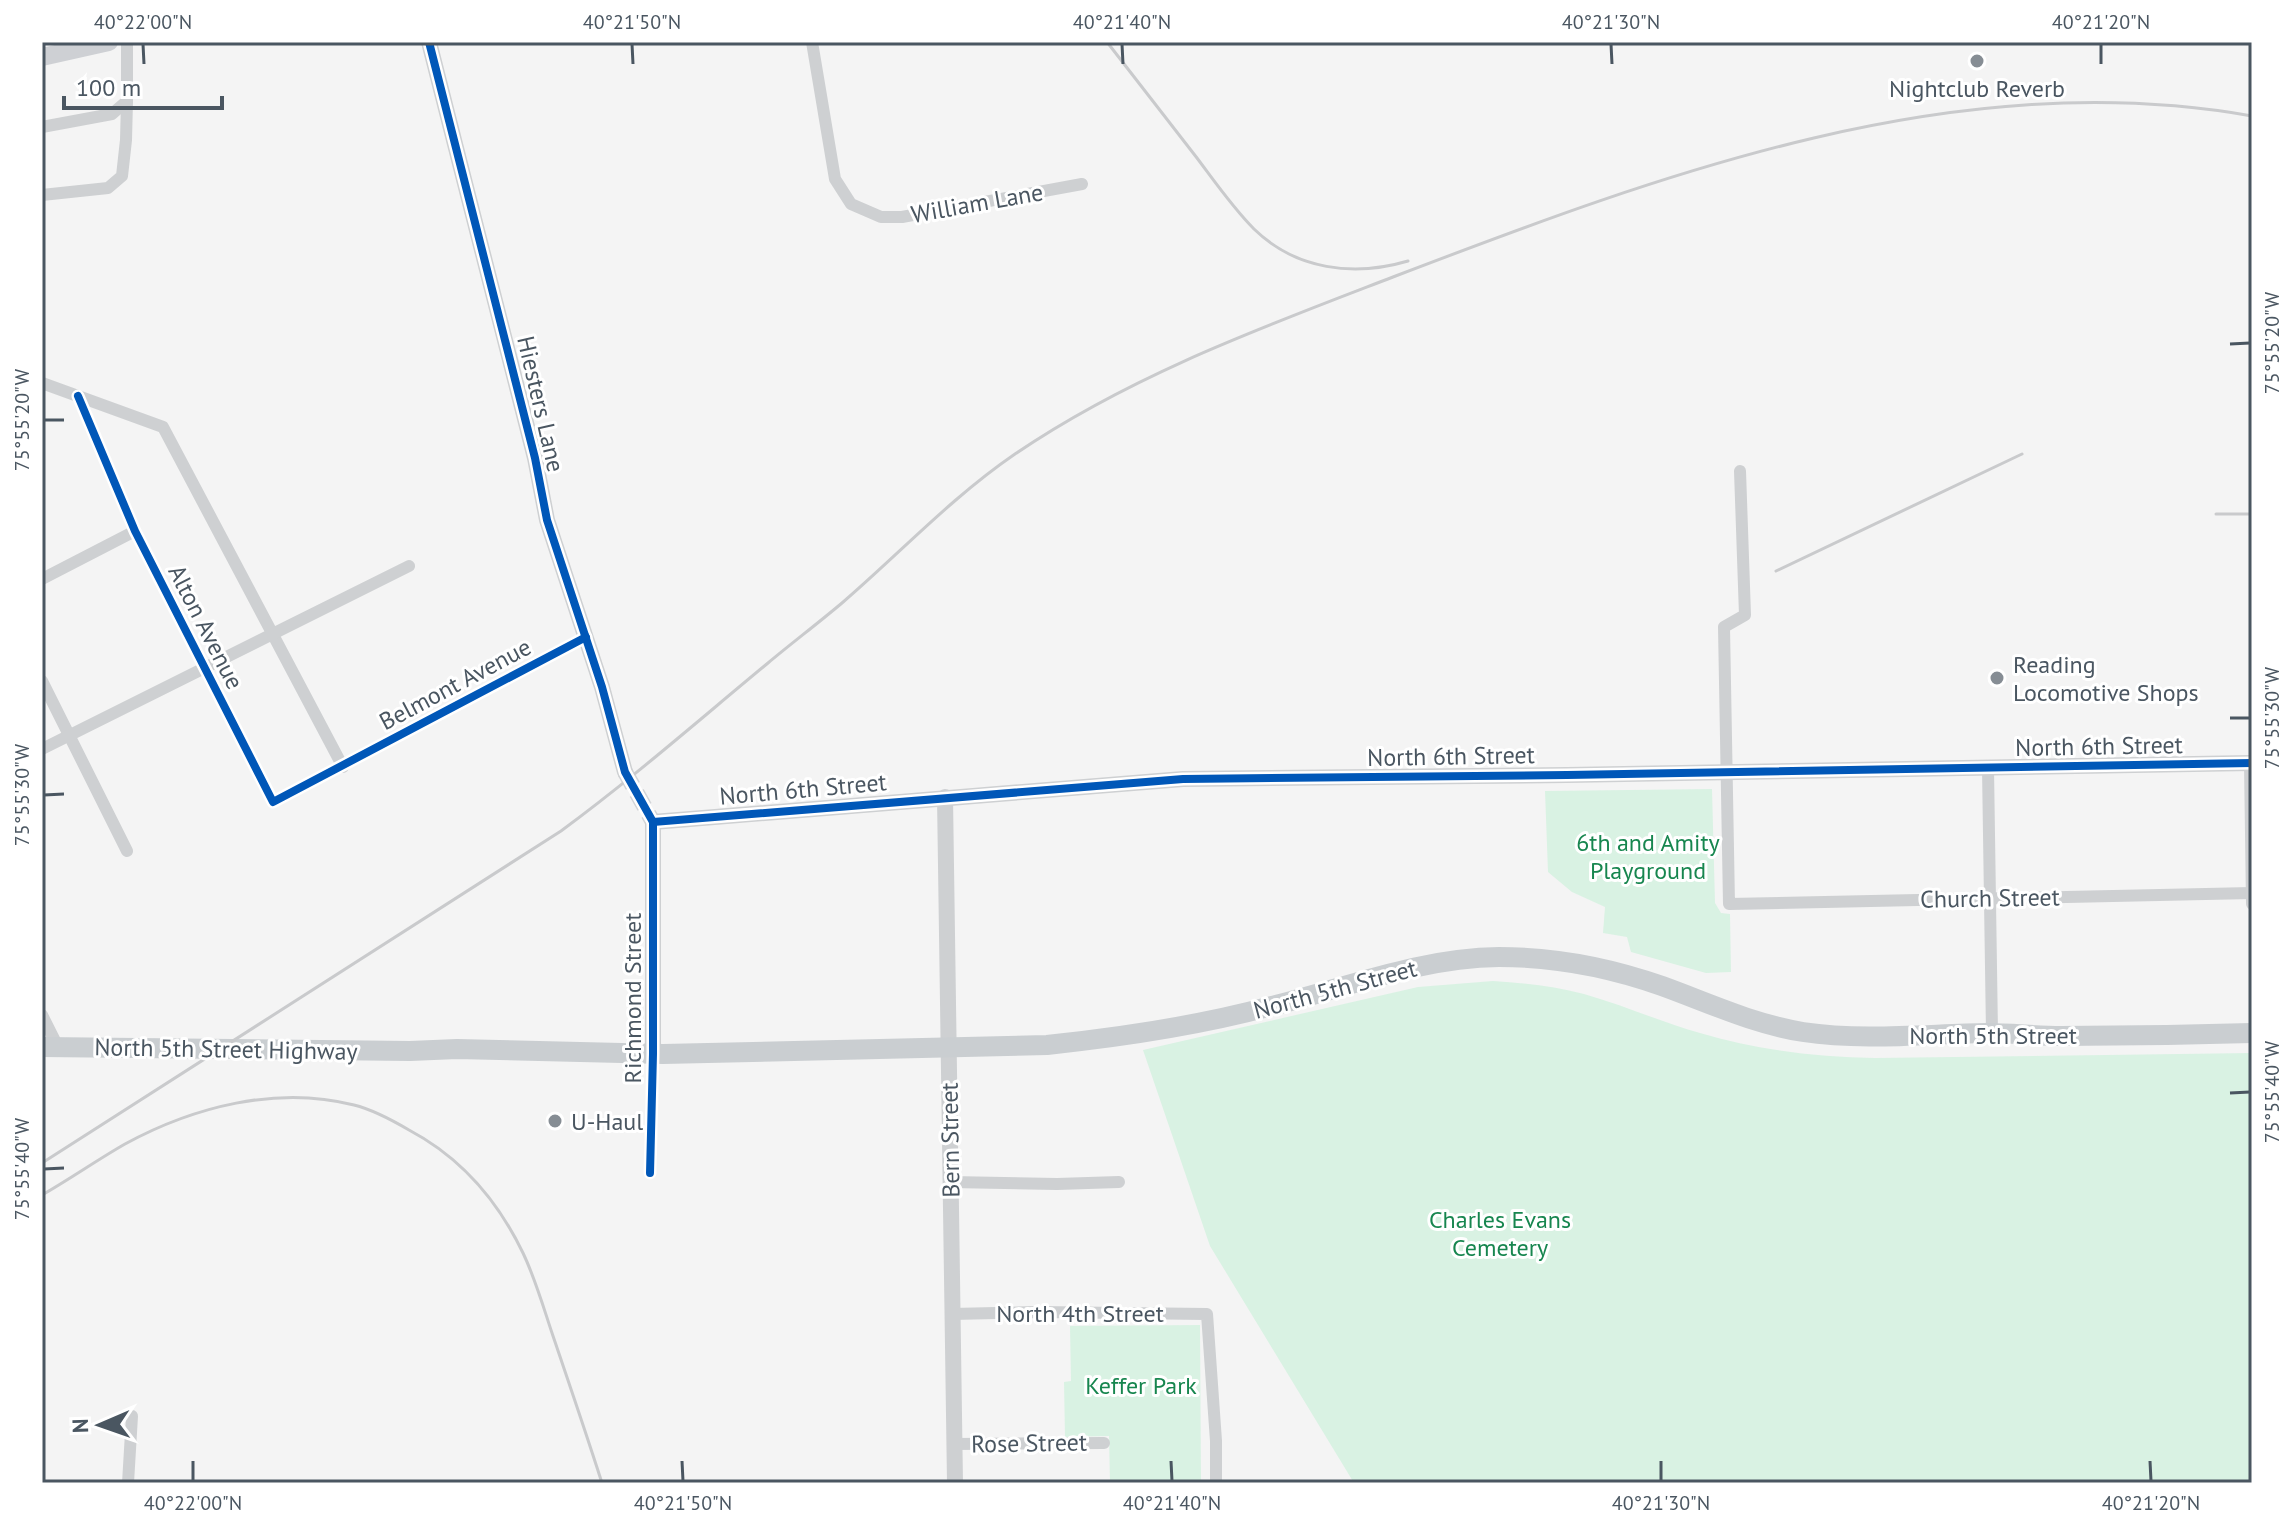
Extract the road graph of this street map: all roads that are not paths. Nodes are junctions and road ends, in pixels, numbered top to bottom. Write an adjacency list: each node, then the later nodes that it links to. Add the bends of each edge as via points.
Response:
1 (109, 42): 5 (main road)
2 (127, 42): 6 (street)
3 (429, 42): 17 (street, Hiesters Lane, via 547,520)
4 (812, 42): 8 (street, William Lane, via 835,179 851,204 868,213 902,217)
5 (42, 57)
6 (127, 101): 7 (street, via 112,114); 9 (street, via 122,176 108,188)
7 (42, 127)
8 (1082, 184)
9 (42, 195)
10 (42, 383): 11 (street)
11 (78, 396): 13 (street, Alton Avenue); 16 (street, via 163,427)
12 (1740, 471): 26 (street, via 1745,615 1724,627)
13 (135, 531): 15 (street); 18 (street, Alton Avenue)
14 (409, 566): 16 (street)
15 (42, 579)
16 (273, 633): 18 (street); 23 (street)
17 (586, 637): 23 (street, Belmont Avenue); 25 (street, Hiesters Lane)
18 (204, 667): 20 (street); 23 (street, Alton Avenue, via 273,802)
19 (42, 681): 20 (street)
20 (70, 735): 21 (street); 29 (street)
21 (42, 749)
22 (2251, 763): 24 (street, North 6th Street); 30 (street)
23 (343, 767)
24 (1988, 768): 26 (street, North 6th Street); 31 (street)
25 (625, 772)
26 (1726, 772): 27 (street, North 6th Street, via 1188,778); 31 (street, Church Street, via 1729,904)
27 (945, 797): 28 (street, North 6th Street); 37 (street, Bern Street)
28 (653, 822): 39 (street, Richmond Street)
29 (127, 851)
30 (2252, 893): 31 (street, Church Street); 32 (street)
31 (1990, 898): 34 (street)
32 (2252, 904)
33 (42, 1015): 36 (street)
34 (1992, 1033): 35 (main road, North 5th Street); 37 (main road, North 5th Street, via 1806,1032 1719,1010 1605,970 1484,957 1413,966 1167,1029 1047,1045)
35 (2252, 1033)
36 (50, 1047): 38 (main road, North 5th Street Highway)
37 (948, 1048): 39 (main road, North 5th Street); 41 (street, Bern Street)
38 (410, 1051): 39 (main road, North 5th Street)
39 (653, 1054): 40 (street, Richmond Street)
40 (650, 1173)
41 (950, 1182): 42 (street); 43 (street, Bern Street)
42 (1119, 1182)
43 (952, 1314): 46 (street, Bern Street); 49 (street, North 4th Street, via 1207,1314)
44 (132, 1416): 47 (street)
45 (1104, 1443): 46 (street, Rose Street)
46 (954, 1444): 48 (street, Bern Street)
47 (128, 1483)
48 (955, 1483)
49 (1216, 1483)

